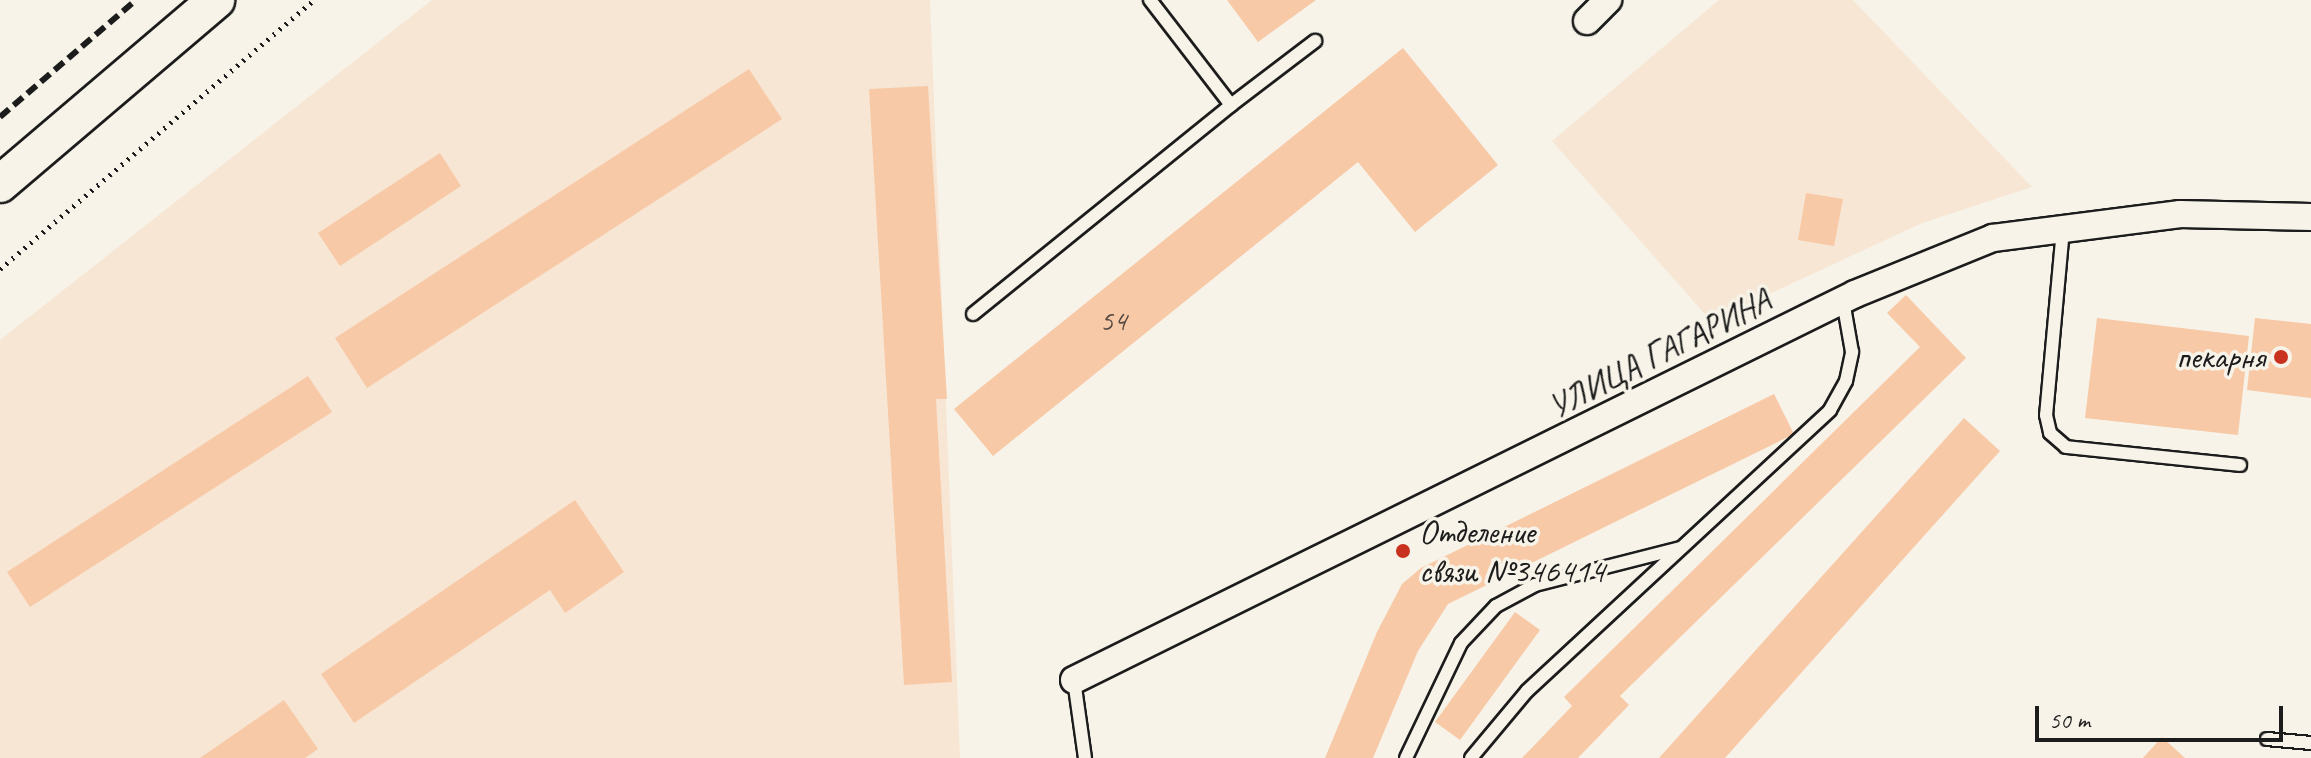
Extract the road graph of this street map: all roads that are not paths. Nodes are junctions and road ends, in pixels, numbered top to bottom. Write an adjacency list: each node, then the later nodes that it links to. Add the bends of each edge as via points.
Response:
1 (216, 0): 7 (main road)
2 (1150, 0): 6 (lane)
3 (1608, 0): 4 (street)
4 (1587, 21)
5 (1315, 41): 6 (lane)
6 (1231, 105): 11 (lane)
7 (0, 184)
8 (2311, 217): 9 (street, УЛИЦА ГАГАРИНА, via 2180,214)
9 (2063, 229): 10 (street, УЛИЦА ГАГАРИНА, via 1993,238); 12 (lane, via 2046,415 2050,433 2066,447)
10 (1843, 301): 13 (lane, via 1852,352 1846,381 1830,410); 14 (street, УЛИЦА ГАГАРИНА)
11 (973, 314)
12 (2240, 465)
13 (1683, 547): 18 (lane, via 1535,585 1496,606 1461,643); 19 (lane, via 1527,691)
14 (1074, 680): 17 (lane)
15 (2267, 739): 16 (lane)
16 (2311, 743)
17 (1085, 758)
18 (1406, 758)
19 (1471, 758)

